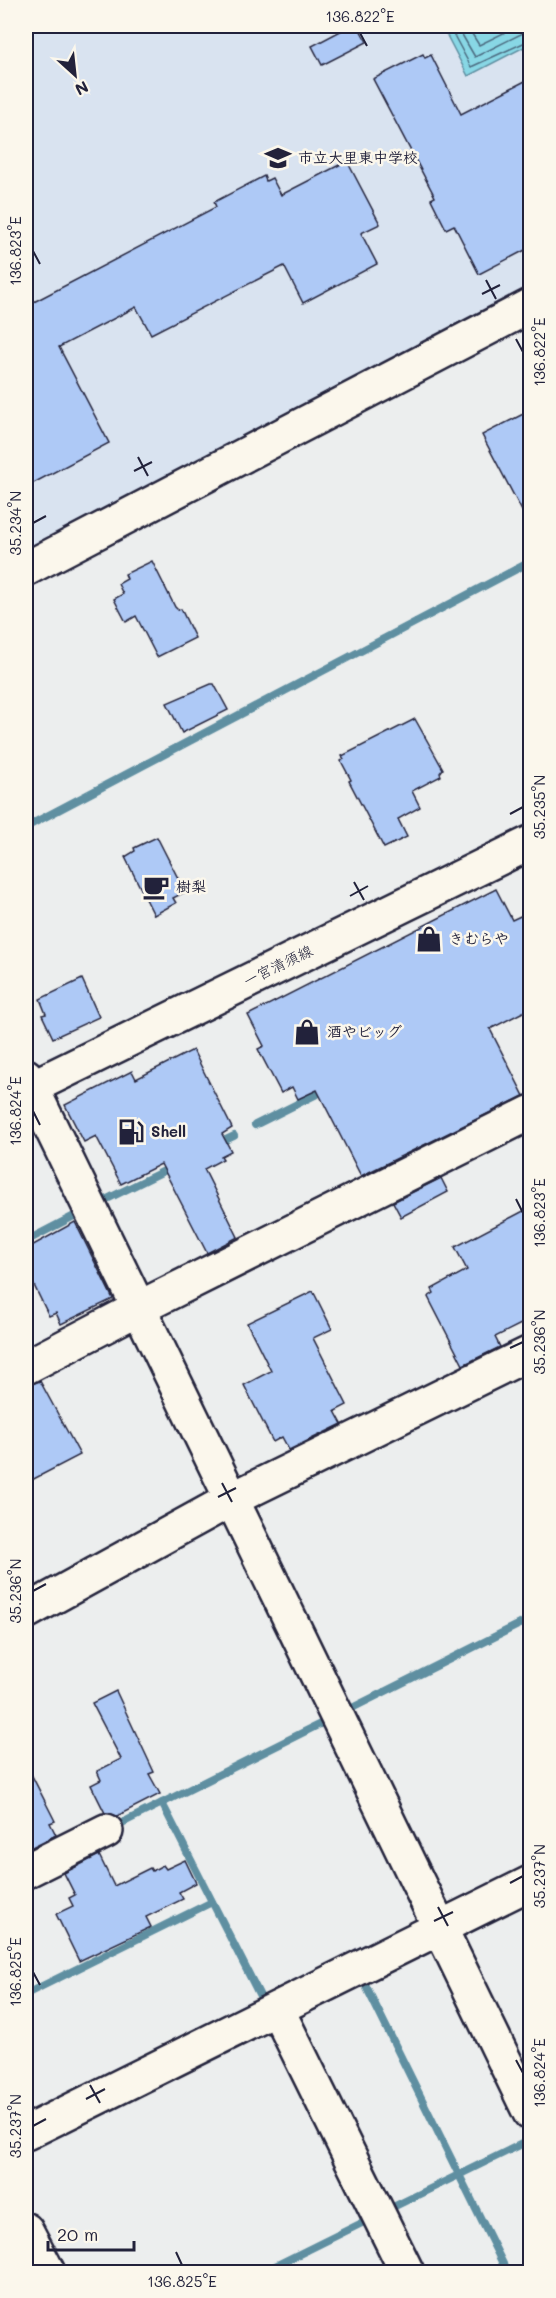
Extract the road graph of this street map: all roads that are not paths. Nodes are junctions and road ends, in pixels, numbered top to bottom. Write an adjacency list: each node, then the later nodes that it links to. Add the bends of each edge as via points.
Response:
1 (531, 306): 2 (street)
2 (26, 569)
3 (529, 847): 4 (street, 一宮清須線)
4 (27, 1084): 6 (street)
5 (531, 1113): 6 (street)
6 (139, 1308): 8 (street); 9 (street)
7 (531, 1353): 9 (street)
8 (26, 1367)
9 (232, 1499): 10 (street); 14 (street)
10 (26, 1612)
11 (106, 1831): 12 (street)
12 (26, 1871)
13 (531, 1883): 14 (street)
14 (440, 1928): 15 (street); 16 (street)
15 (277, 2009): 17 (street); 20 (street)
16 (531, 2113)
17 (26, 2133)
18 (26, 2230): 19 (street)
19 (48, 2272)
20 (407, 2272)

